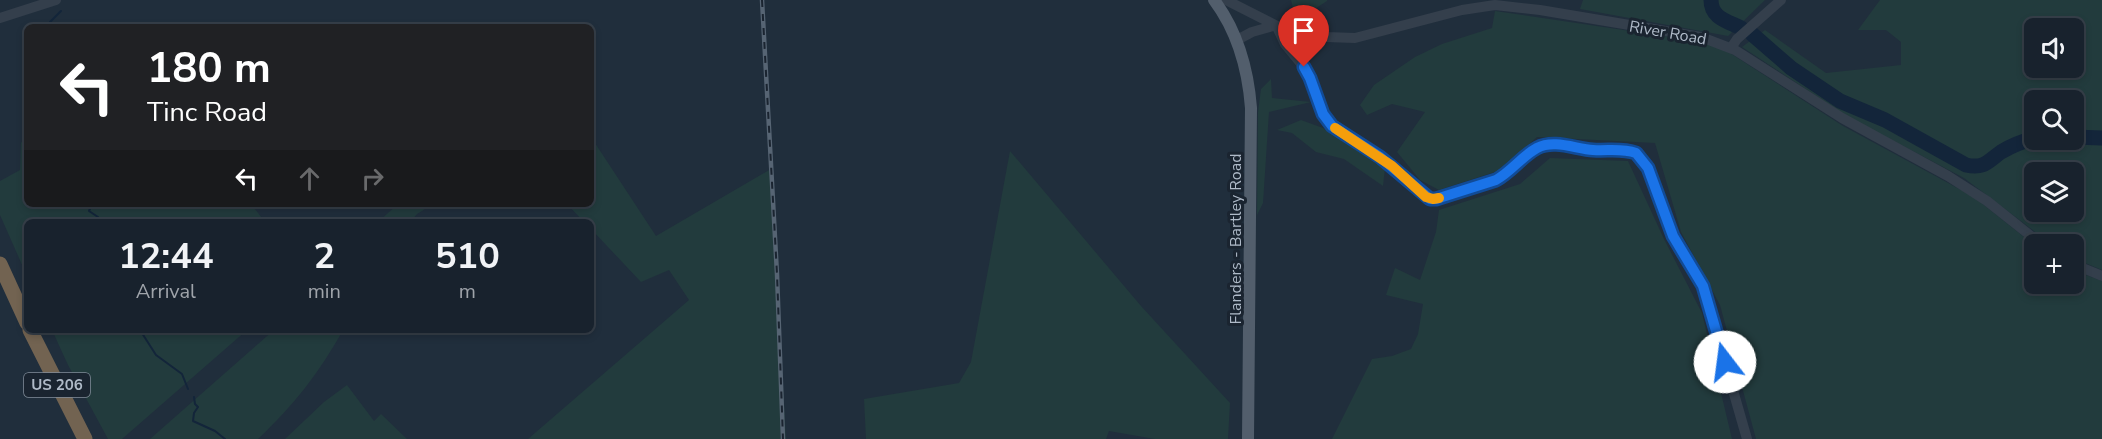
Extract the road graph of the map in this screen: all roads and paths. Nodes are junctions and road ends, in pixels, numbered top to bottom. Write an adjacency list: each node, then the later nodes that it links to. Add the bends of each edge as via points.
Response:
1 (56, 0): 6 (street)
2 (1214, 0): 8 (main road, Flanders - Bartley Road)
3 (1226, 0): 7 (street, River Road)
4 (1781, 0): 9 (street)
5 (1496, 3): 7 (street, River Road, via 1349,39); 9 (street, River Road, via 1693,36)
6 (0, 18)
7 (1277, 27): 8 (street, River Road, via 1260,29); 18 (street, via 1308,72 1327,121 1392,166 1430,199 1496,180 1542,146 1636,153 1648,168 1673,236 1703,286)
8 (1237, 40): 17 (main road, Flanders - Bartley Road, via 1247,72 1251,108)
9 (1731, 48): 10 (street, River Road, via 1842,118 1948,176 1988,201)
10 (2029, 234)
11 (0, 264): 14 (highway)
12 (2084, 269): 13 (street)
13 (2102, 276)
14 (24, 316)
15 (32, 333): 16 (highway, US 206)
16 (86, 439)
17 (1248, 439)
18 (1747, 439)

